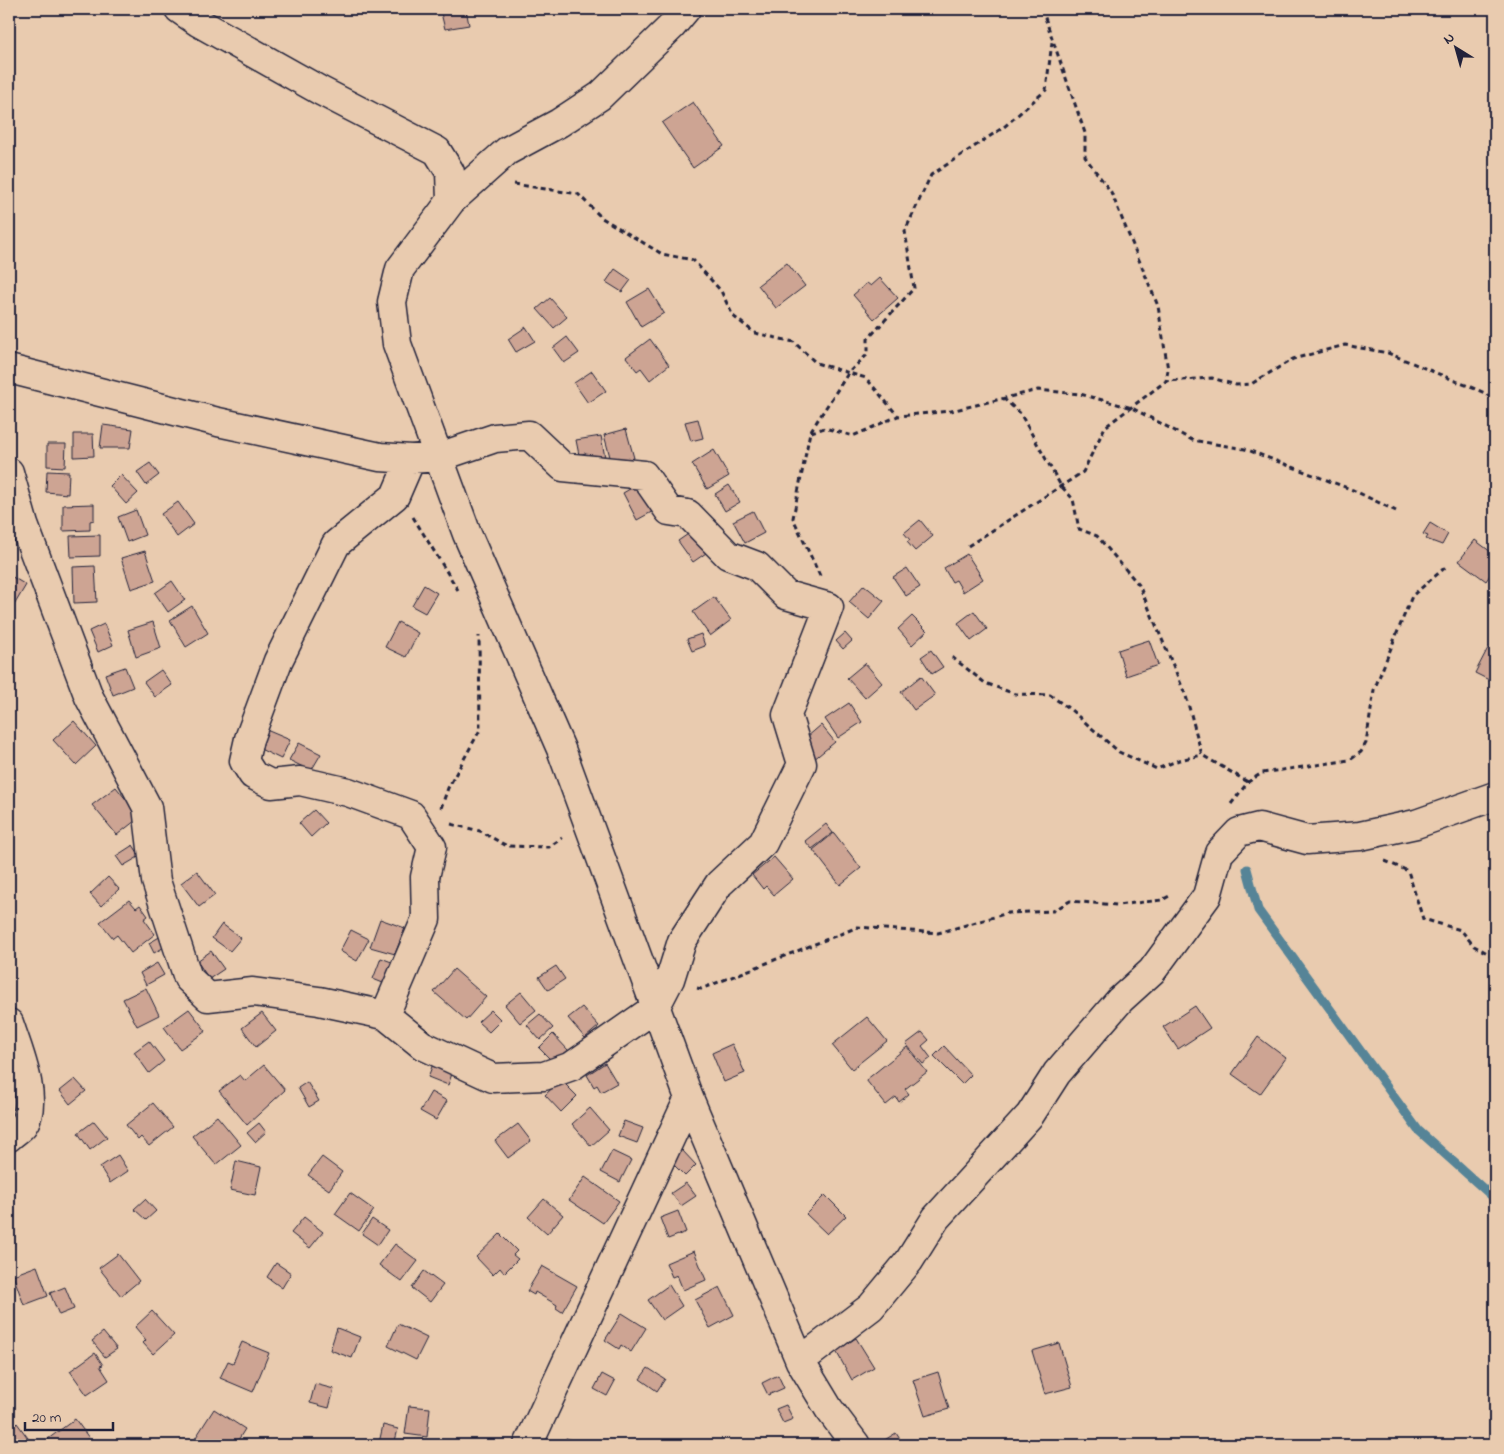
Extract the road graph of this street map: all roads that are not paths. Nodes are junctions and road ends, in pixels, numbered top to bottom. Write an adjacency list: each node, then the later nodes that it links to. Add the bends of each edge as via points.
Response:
1 (179, 9): 3 (street, via 437,151 450,172)
2 (686, 9): 3 (street, via 600,96 507,151)
3 (450, 201): 5 (street, via 400,269 392,302 397,344)
4 (9, 370): 6 (street, via 218,422 380,457)
5 (439, 456): 6 (street); 9 (street, via 467,534 561,750); 9 (street, via 495,438 529,434 563,467 644,475 669,511 688,514 728,555 757,566 786,595 829,607 787,716 802,764 763,843 718,884 682,941 670,979)
6 (411, 459): 10 (street, via 395,496 336,544 278,661 244,761 253,775 271,784 300,782 348,792 424,817 432,847 425,878 426,919)
7 (9, 472): 10 (street, via 24,525 89,697 146,807 156,881 188,978 208,997 252,992)
8 (1495, 796): 14 (street, via 1416,824 1360,836 1308,840 1259,827 1239,832 1219,853 1207,896 1152,971 1120,1000 1058,1073 1030,1115 936,1218 909,1261 871,1307)
9 (655, 1008): 10 (street, via 572,1066 544,1076 493,1078 422,1045); 12 (street)
10 (385, 1015)
11 (9, 1023): 13 (street, via 30,1102 24,1124)
12 (689, 1098): 14 (street); 15 (street)
13 (9, 1137)
14 (800, 1361): 16 (street)
15 (528, 1445)
16 (856, 1445)

